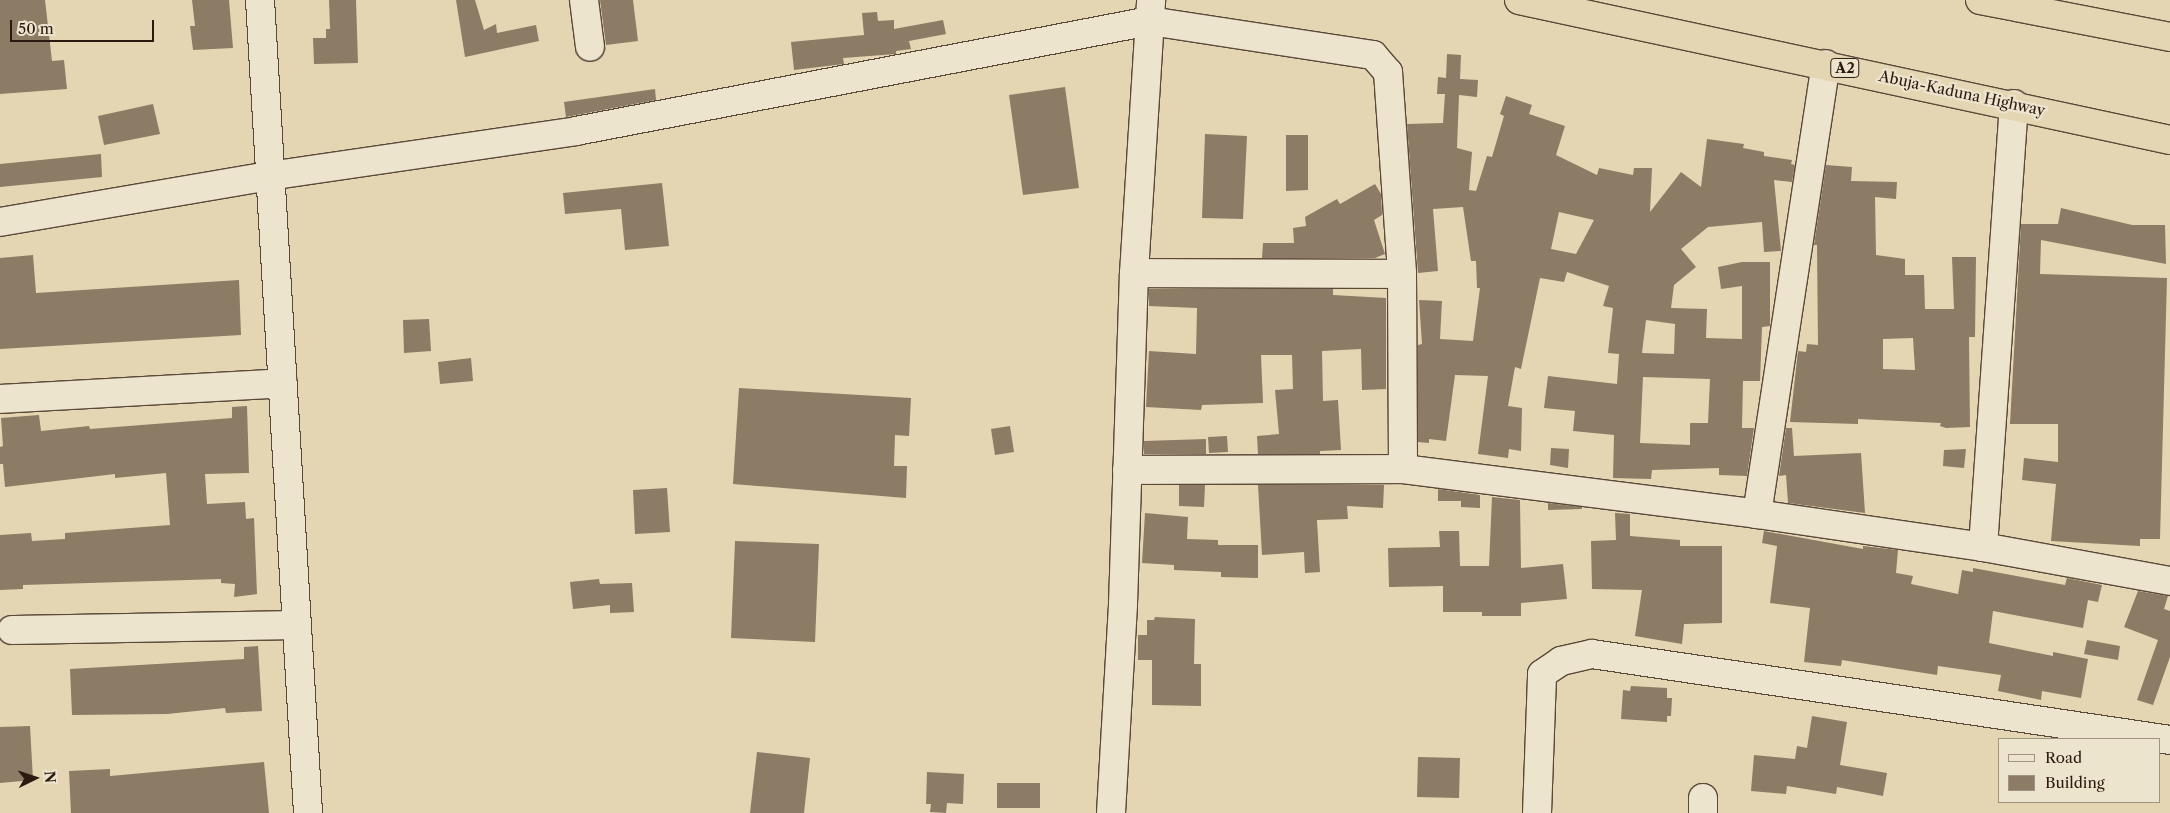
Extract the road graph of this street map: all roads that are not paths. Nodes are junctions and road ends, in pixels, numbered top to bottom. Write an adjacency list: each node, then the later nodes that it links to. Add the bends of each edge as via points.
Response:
1 (260, 0): 11 (street)
2 (584, 0): 7 (street)
3 (1518, 0): 8 (highway, Abuja-Kaduna Highway / A2)
4 (1980, 0): 6 (highway)
5 (1150, 11): 11 (street, via 576,131); 13 (street); 14 (street, via 1373,55 1383,63 1388,72)
6 (2170, 37)
7 (590, 47)
8 (1826, 64): 9 (highway, Abuja-Kaduna Highway / A2); 19 (street)
9 (2014, 104): 10 (highway, Abuja-Kaduna Highway / A2); 20 (street)
10 (2170, 140)
11 (269, 176): 12 (street); 15 (street)
12 (0, 222)
13 (1134, 272): 14 (street); 18 (street)
14 (1402, 274): 17 (street)
15 (283, 383): 16 (street); 22 (street)
16 (0, 399)
17 (1403, 469): 18 (street); 19 (street)
18 (1128, 470): 26 (street)
19 (1757, 514): 20 (street)
20 (1983, 547): 21 (street)
21 (2170, 581)
22 (297, 625): 23 (street); 25 (street)
23 (12, 630)
24 (2157, 738): 27 (street, via 1592,654 1561,661 1542,674)
25 (308, 813)
26 (1111, 813)
27 (1536, 813)

